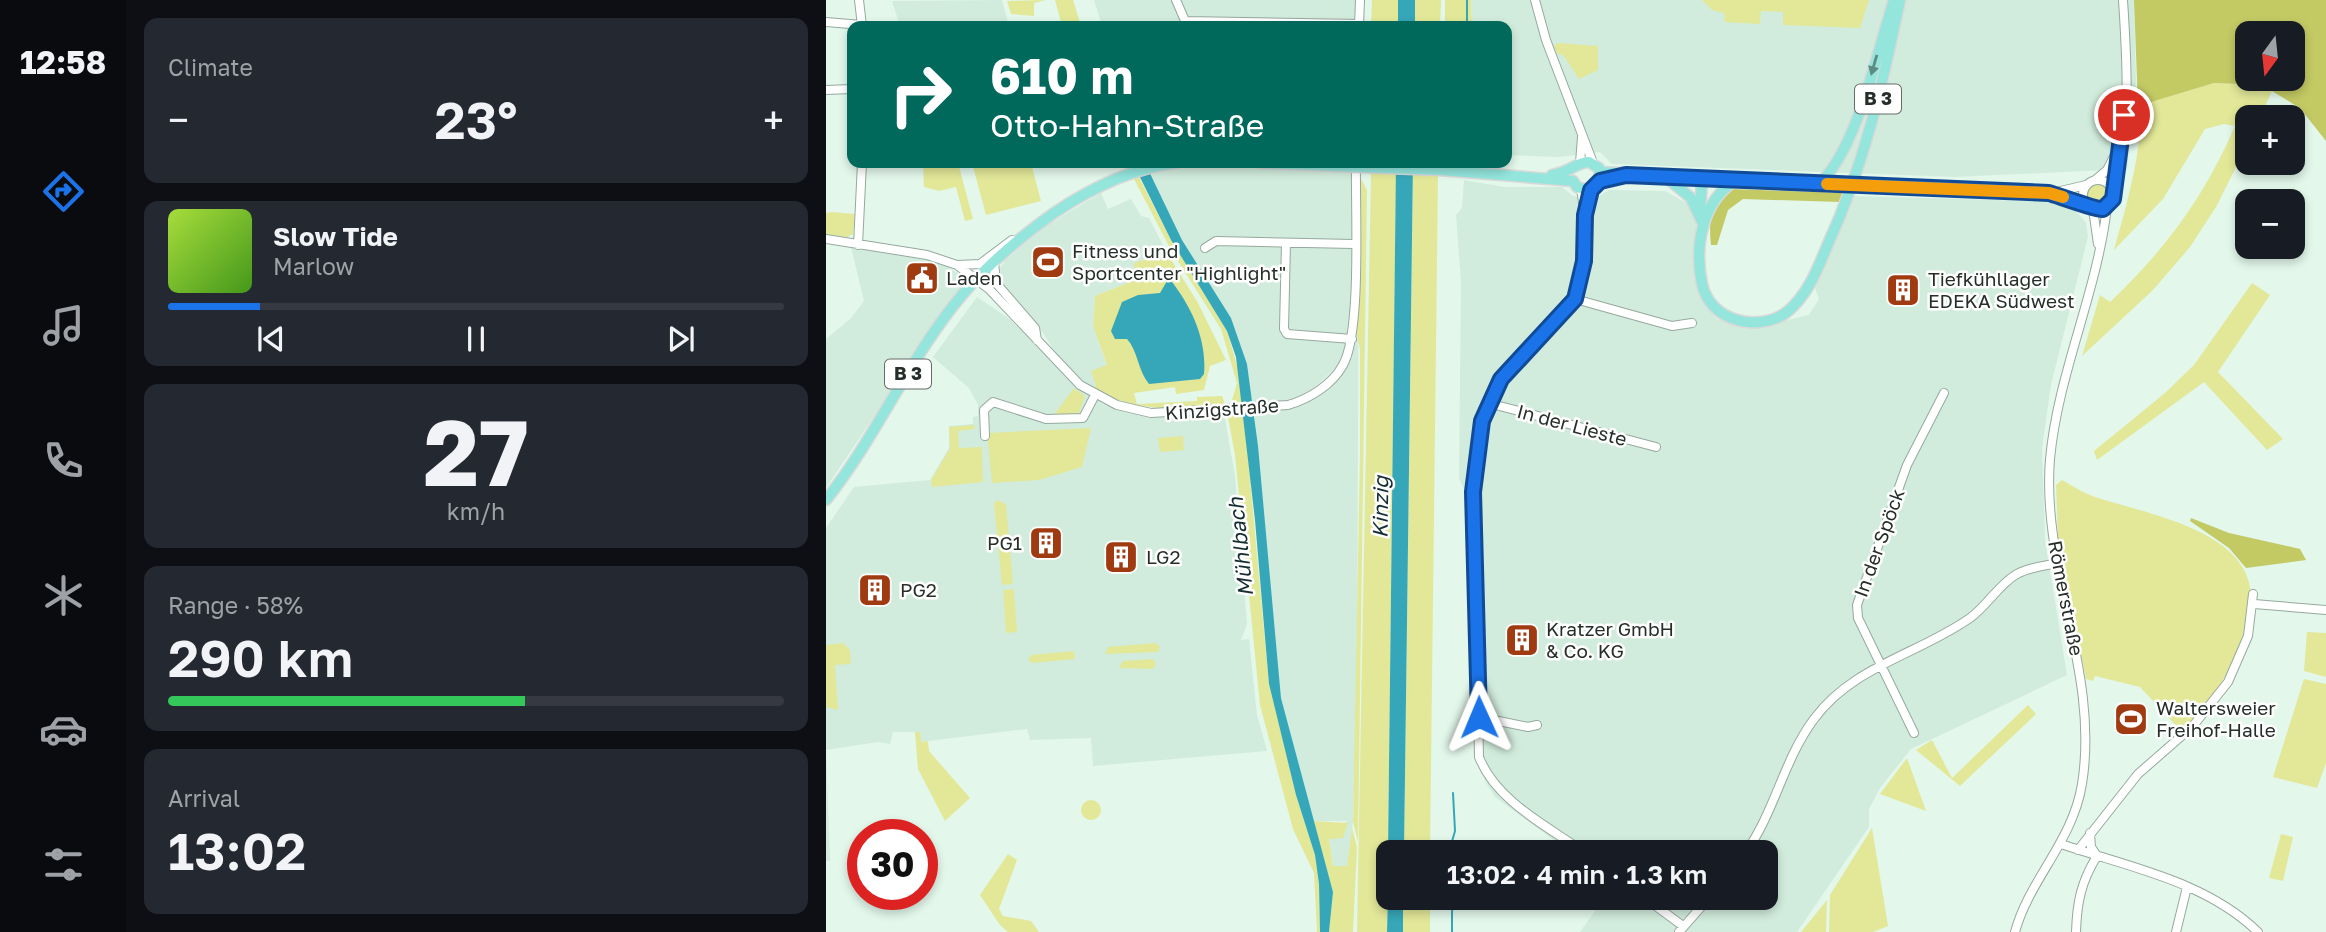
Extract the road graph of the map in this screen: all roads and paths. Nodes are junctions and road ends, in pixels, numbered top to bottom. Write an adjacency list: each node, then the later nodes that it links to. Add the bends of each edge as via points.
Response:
1 (859, 0): 8 (street)
2 (1177, 0): 9 (street)
3 (1360, 0): 10 (street)
4 (1535, 0): 15 (street)
5 (1894, 0): 27 (main road, B 3, one-way to 27, via 1853,127 1833,170)
6 (1900, 0): 34 (main road, B 3, via 1864,156 1800,299 1786,313 1760,322 1741,322 1719,312 1707,298 1701,276)
7 (2123, 0): 16 (street)
8 (862, 21)
9 (1186, 21)
10 (1359, 21)
11 (826, 22): 12 (street)
12 (847, 24)
13 (847, 89): 14 (street)
14 (826, 90)
15 (1582, 134): 21 (street); 23 (street)
16 (2123, 137): 26 (street, via 2111,164); 29 (street)
17 (862, 168): 39 (street)
18 (1149, 168): 35 (main road, B 3, via 1124,175 1071,202)
19 (1356, 168): 38 (street, Kinzigstraße)
20 (1388, 168): 23 (main road, bridge)
21 (1598, 172): 22 (main road); 23 (main road); 23 (main road)
22 (1667, 177): 24 (main road); 34 (main road, via 1691,198)
23 (1579, 179): 45 (street, via 1585,215 1584,261)
24 (1702, 179): 25 (main road); 34 (main road, B 3)
25 (1736, 180): 27 (main road); 34 (main road, B 3, via 1713,199)
26 (2095, 180): 28 (street); 29 (street, via 2105,181)
27 (1819, 184): 30 (street, bridge)
28 (2086, 185): 30 (street); 31 (street)
29 (2112, 189): 32 (street, via 2113,199)
30 (2049, 193): 31 (street)
31 (2085, 203): 33 (street)
32 (2107, 207): 33 (street); 41 (street, Römerstraße)
33 (2093, 209): 41 (street, Römerstraße)
34 (1701, 219)
35 (1022, 236): 42 (main road, B 3); 43 (street, via 980,264)
36 (826, 239): 39 (street, Kinzigstraße)
37 (1286, 243): 38 (street); 40 (street, via 1216,241); 47 (street, via 1287,334)
38 (1354, 244): 47 (street, Kinzigstraße)
39 (858, 245): 43 (street, Kinzigstraße, via 927,255)
40 (1205, 248)
41 (2099, 254): 55 (street, Römerstraße, via 2059,402 2050,461)
42 (994, 262): 44 (main road, B 3); 48 (street, via 996,283 1035,328)
43 (957, 265): 44 (street, Kinzigstraße)
44 (977, 279): 48 (street, Kinzigstraße); 54 (main road, B 3, via 921,353)
45 (1575, 299): 46 (street, via 1672,326); 51 (street, via 1501,379)
46 (1692, 323)
47 (1352, 339): 50 (street, Kinzigstraße, via 1343,366 1314,394 1288,405 1151,413)
48 (1037, 340): 50 (street, Kinzigstraße)
49 (1944, 393): 59 (street, In der Spöck, via 1907,466 1857,597 1858,618)
50 (1095, 395): 52 (street, via 1083,418 1064,421 1028,416 993,402 984,410)
51 (1488, 403): 53 (street, In der Lieste); 60 (street, via 1473,492)
52 (985, 436)
53 (1656, 447)
54 (826, 500)
55 (2058, 563): 59 (street, via 2016,574 1973,616); 66 (street, Römerstraße, via 2087,737 2080,794)
56 (2253, 594): 57 (street)
57 (2254, 604): 58 (street); 63 (street, via 2244,650 2228,682 2193,726 2138,774)
58 (2326, 610)
59 (1880, 665): 62 (street, In der Spöck); 65 (street, via 1842,689 1814,718)
60 (1479, 717): 61 (street); 64 (street, via 1479,757 1492,784)
61 (1537, 725)
62 (1914, 733)
63 (2091, 833): 67 (street); 68 (street, via 2091,847)
64 (1568, 840)
65 (1754, 840)
66 (2061, 844): 67 (street); 73 (street, Römerstraße)
67 (2078, 850): 68 (street)
68 (2097, 856): 69 (street); 74 (street, via 2082,878)
69 (2187, 887): 75 (street); 76 (street, via 2231,907)
70 (1659, 910): 72 (street)
71 (1698, 910): 72 (street)
72 (1681, 929)
73 (2015, 932)
74 (2076, 932)
75 (2176, 932)
76 (2258, 932)

